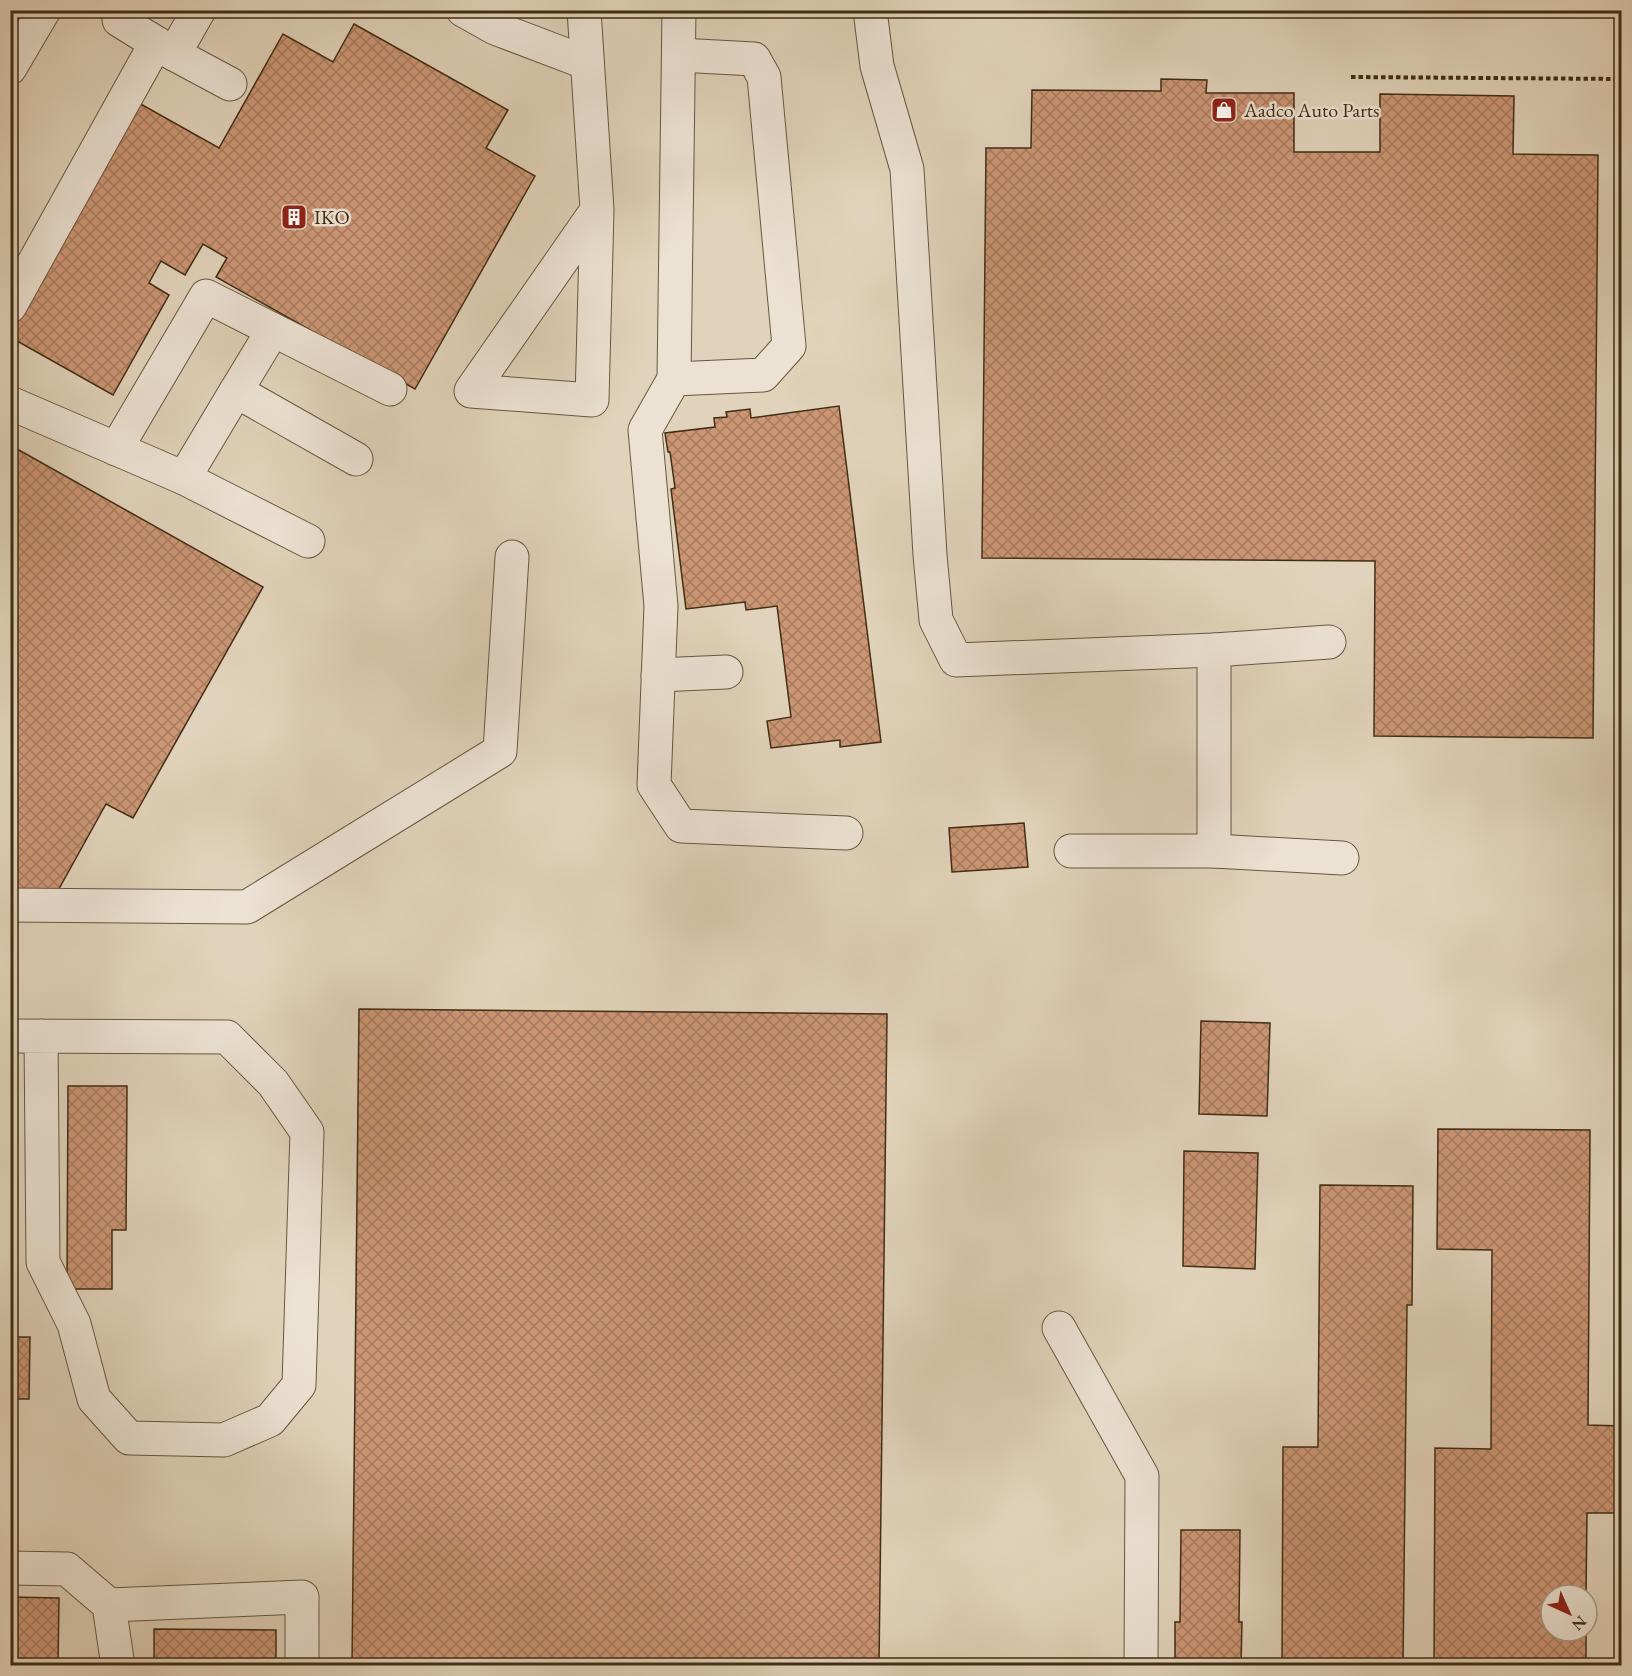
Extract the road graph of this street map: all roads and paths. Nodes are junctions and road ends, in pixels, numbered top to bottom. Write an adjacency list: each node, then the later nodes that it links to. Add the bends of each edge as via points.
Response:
1 (44, 10): 11 (street)
2 (199, 10): 8 (street)
3 (463, 10): 10 (street, via 495,28)
4 (584, 10): 10 (street)
5 (679, 10): 9 (street)
6 (870, 10): 28 (street, via 877,66 907,169 936,620 956,660)
7 (119, 20): 8 (street)
8 (165, 49): 14 (street); 16 (street)
9 (678, 55): 18 (street); 18 (street, via 754,59 764,77 789,346 763,375)
10 (587, 63): 15 (street)
11 (10, 69)
12 (1351, 77): 13 (path)
13 (1622, 79)
14 (230, 84)
15 (597, 210): 15 (street, via 592,400 471,391 498,353)
16 (10, 306)
17 (273, 330): 19 (street); 20 (street); 22 (street, via 206,296)
18 (674, 379): 30 (street, via 645,430 661,606)
19 (390, 389)
20 (236, 391): 23 (street); 24 (street)
21 (10, 403): 22 (street)
22 (116, 449): 24 (street)
23 (356, 459)
24 (184, 478): 25 (street)
25 (308, 541)
26 (512, 557): 35 (street, via 500,751 247,907)
27 (1329, 642): 28 (street)
28 (1214, 650): 32 (street)
29 (726, 672): 30 (street)
30 (658, 675): 31 (street, via 654,784 681,826)
31 (846, 833)
32 (1214, 850): 33 (street); 34 (street)
33 (1071, 851)
34 (1342, 858)
35 (10, 905)
36 (26, 1036): 36 (street, via 227,1037 273,1083 307,1132 299,1385 270,1420 224,1440 129,1438 94,1399 74,1324 43,1262)
37 (1059, 1328): 42 (street, via 1142,1476)
38 (10, 1568): 39 (street, via 67,1569)
39 (109, 1605): 40 (street); 41 (street, via 302,1597)
40 (118, 1665)
41 (302, 1665)
42 (1141, 1665)

